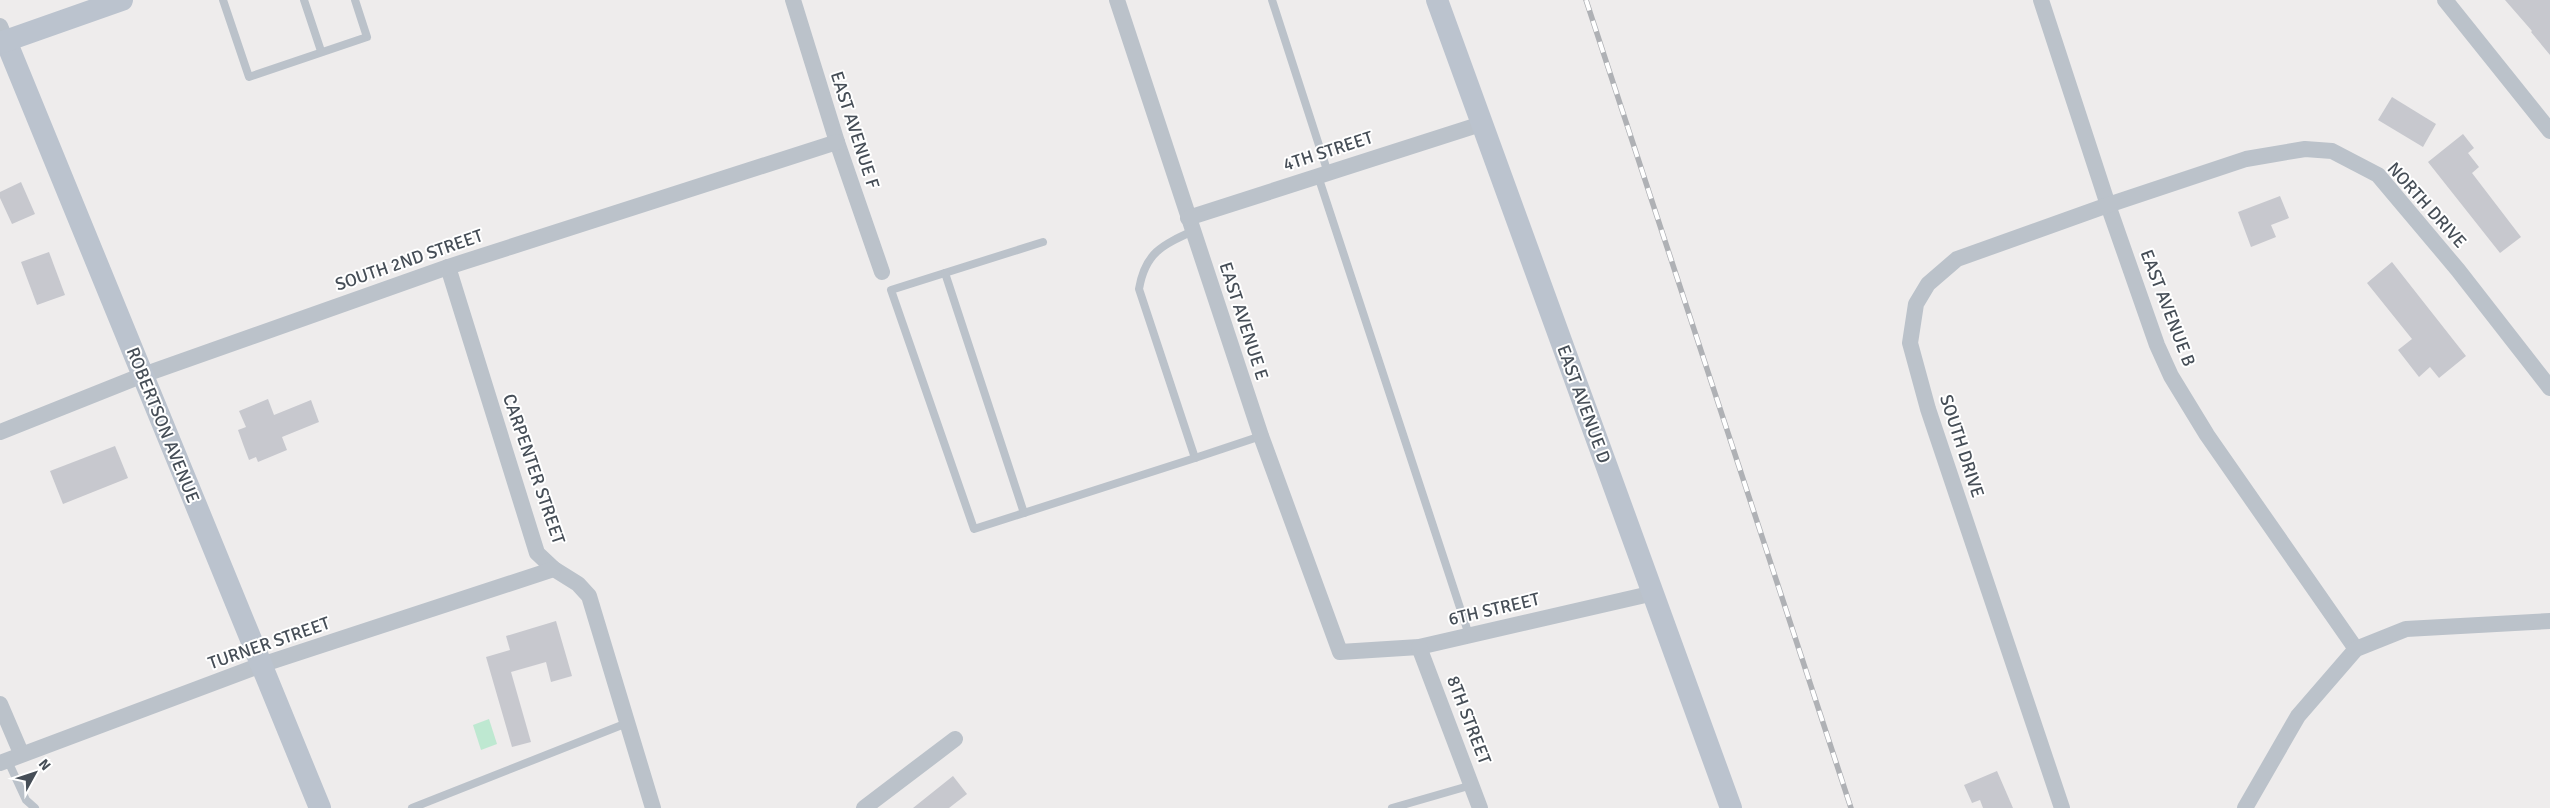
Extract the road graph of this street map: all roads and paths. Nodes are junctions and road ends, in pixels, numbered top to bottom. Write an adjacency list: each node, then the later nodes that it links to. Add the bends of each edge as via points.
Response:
1 (122, 0): 11 (main road)
2 (223, 0): 12 (lane, via 249,77)
3 (304, 0): 12 (lane)
4 (355, 0): 12 (lane, via 367,37)
5 (793, 0): 15 (street, EAST AVENUE F)
6 (1117, 0): 18 (street, EAST AVENUE E)
7 (1272, 0): 16 (lane)
8 (1436, 0): 13 (main road, EAST AVENUE D)
9 (2041, 0): 17 (street, EAST AVENUE B)
10 (2445, 0): 14 (street)
11 (2, 37): 23 (main road, ROBERTSON AVENUE)
12 (321, 51)
13 (1481, 124): 16 (street, 4TH STREET); 30 (main road, EAST AVENUE D)
14 (2550, 131)
15 (837, 142): 20 (street, SOUTH 2ND STREET); 21 (street, EAST AVENUE F)
16 (1323, 174): 18 (street, 4TH STREET); 32 (lane)
17 (2108, 204): 24 (street, NORTH DRIVE, via 2246,159 2305,149 2332,151 2378,175); 34 (street, EAST AVENUE B, via 2171,376 2207,435); 50 (street, SOUTH DRIVE, via 1957,259 1928,284 1916,304 1910,343)
18 (1191, 224): 26 (street, EAST AVENUE E); 27 (lane, via 1156,251 1141,275 1139,289)
19 (1043, 242): 22 (lane)
20 (448, 267): 23 (street, SOUTH 2ND STREET); 29 (street, CARPENTER STREET, via 537,553)
21 (882, 272)
22 (945, 273): 28 (lane); 28 (lane, via 892,290 974,529)
23 (143, 375): 25 (street, SOUTH 2ND STREET); 36 (main road, ROBERTSON AVENUE)
24 (2550, 388)
25 (0, 432)
26 (1261, 436): 27 (lane); 35 (street, EAST AVENUE E)
27 (1195, 458): 28 (lane)
28 (1024, 513)
29 (554, 570): 36 (street, TURNER STREET); 38 (street, CARPENTER STREET, via 578,584 589,596)
30 (1654, 593): 32 (street, 6TH STREET); 49 (main road, EAST AVENUE D)
31 (2550, 622): 34 (street, via 2406,629)
32 (1469, 635): 33 (street, 6TH STREET)
33 (1419, 647): 35 (street, 6TH STREET); 41 (street, 8TH STREET)
34 (2356, 649): 51 (street, via 2298,716)
35 (1340, 652)
36 (261, 665): 40 (street, TURNER STREET); 43 (main road, ROBERTSON AVENUE)
37 (0, 704): 40 (street)
38 (627, 723): 44 (lane); 45 (street, CARPENTER STREET)
39 (955, 739): 46 (street)
40 (10, 758): 42 (lane, via 26,800)
41 (1472, 785): 47 (lane); 48 (street, 8TH STREET)
42 (36, 808)
43 (320, 808)
44 (412, 808)
45 (652, 808)
46 (864, 808)
47 (1392, 808)
48 (1480, 808)
49 (1731, 808)
50 (2062, 808)
51 (2245, 808)

